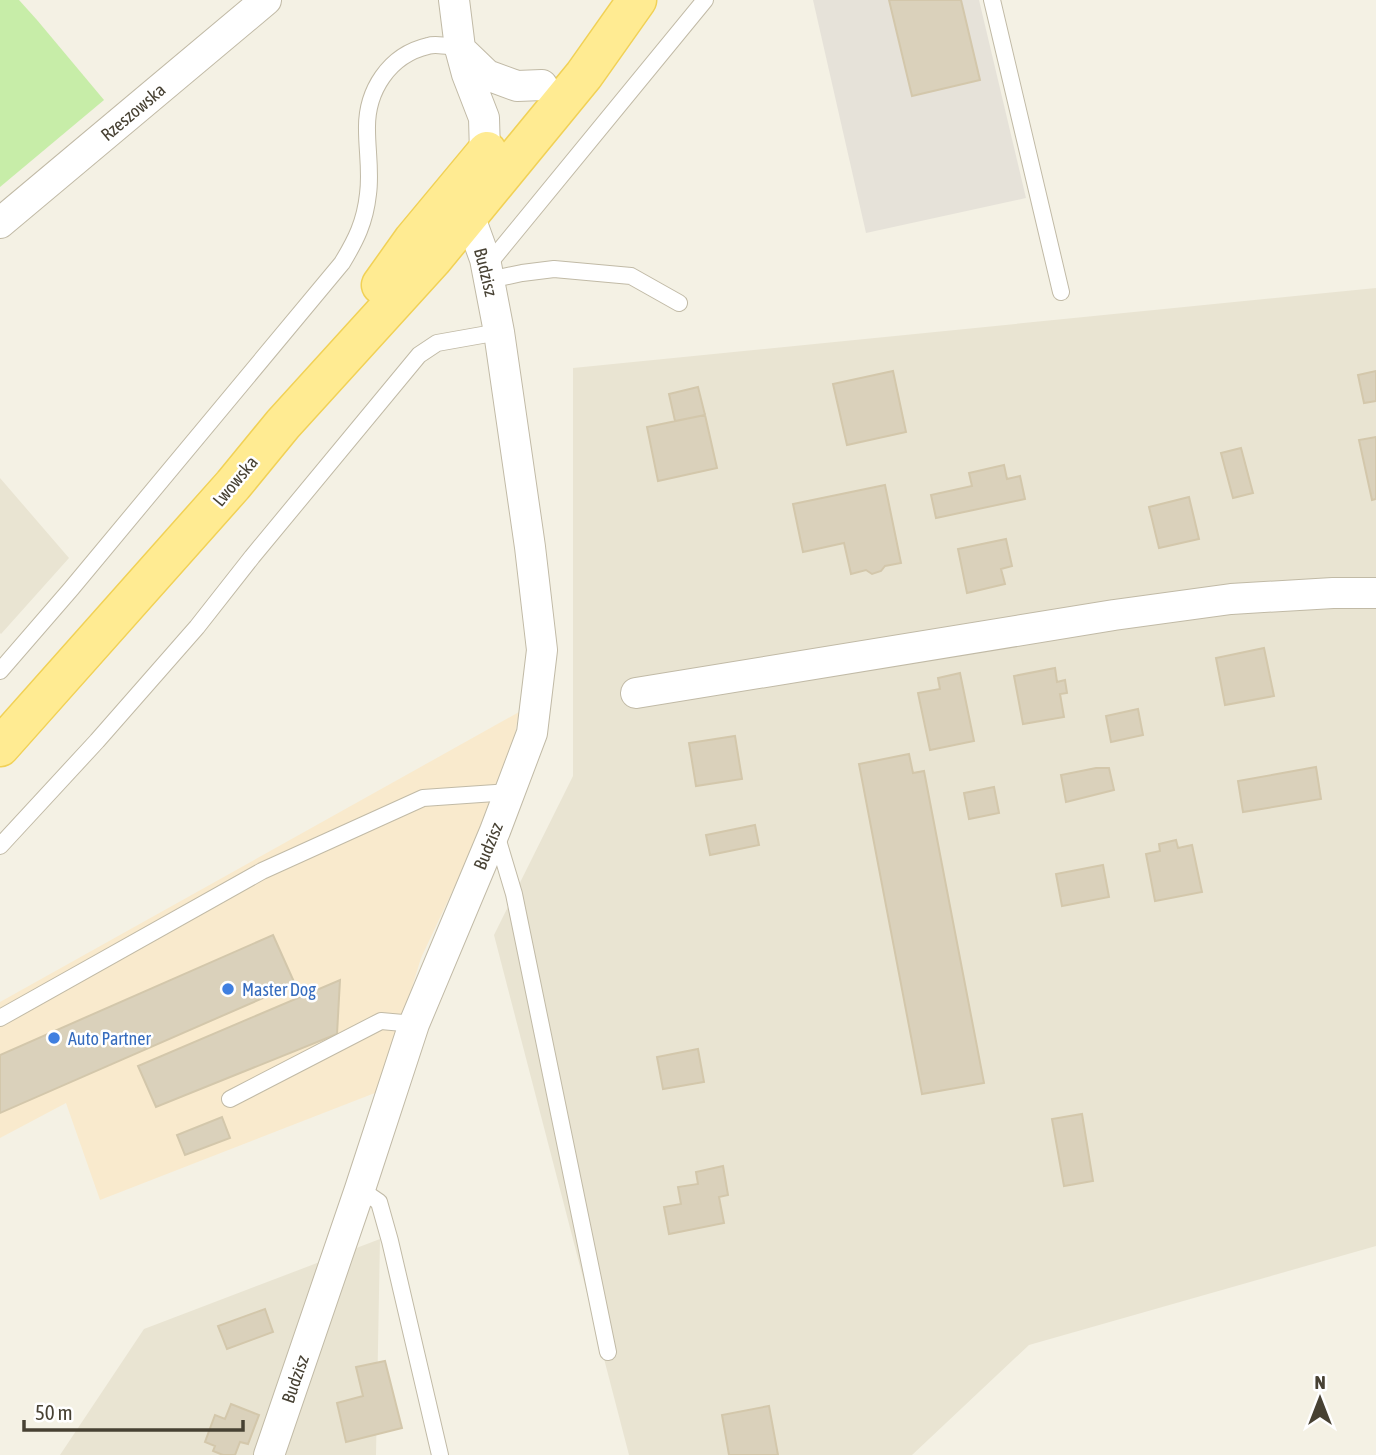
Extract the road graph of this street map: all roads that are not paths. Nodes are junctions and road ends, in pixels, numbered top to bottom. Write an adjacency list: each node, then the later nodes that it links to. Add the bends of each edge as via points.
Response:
1 (266, 0): 11 (street, Rzeszowska)
2 (454, 0): 7 (street)
3 (618, 0): 8 (main road)
4 (637, 0): 10 (main road, Lwowska, via 584,75)
5 (705, 0): 12 (lane)
6 (992, 0): 13 (lane)
7 (460, 48): 8 (street, via 487,75 517,86); 9 (street, via 484,118); 18 (lane, via 430,45 395,62 382,75 369,108 365,214 342,263)
8 (542, 85): 9 (main road)
9 (485, 153): 16 (main road, via 414,240)
10 (469, 215): 12 (street, Budzisz); 16 (main road, Lwowska)
11 (0, 223)
12 (488, 273): 14 (lane, via 555,269 631,276); 15 (street, Budzisz)
13 (1061, 292)
14 (679, 303)
15 (499, 332): 21 (street, Budzisz, via 542,650 532,733); 23 (lane, via 437,344 419,355 197,627)
16 (283, 424): 20 (main road, Lwowska)
17 (1376, 593): 19 (street, via 1219,600)
18 (0, 671)
19 (636, 693)
20 (0, 747)
21 (510, 792): 22 (street, Budzisz); 24 (lane, via 423,798 262,871)
22 (495, 831): 25 (street, Budzisz); 28 (lane, via 514,894)
23 (0, 846)
24 (0, 1018)
25 (414, 1024): 26 (lane, via 381,1021); 27 (street, Budzisz)
26 (230, 1099)
27 (360, 1189): 29 (street, Budzisz); 30 (lane, via 379,1202)
28 (608, 1352)
29 (269, 1455)
30 (440, 1455)

